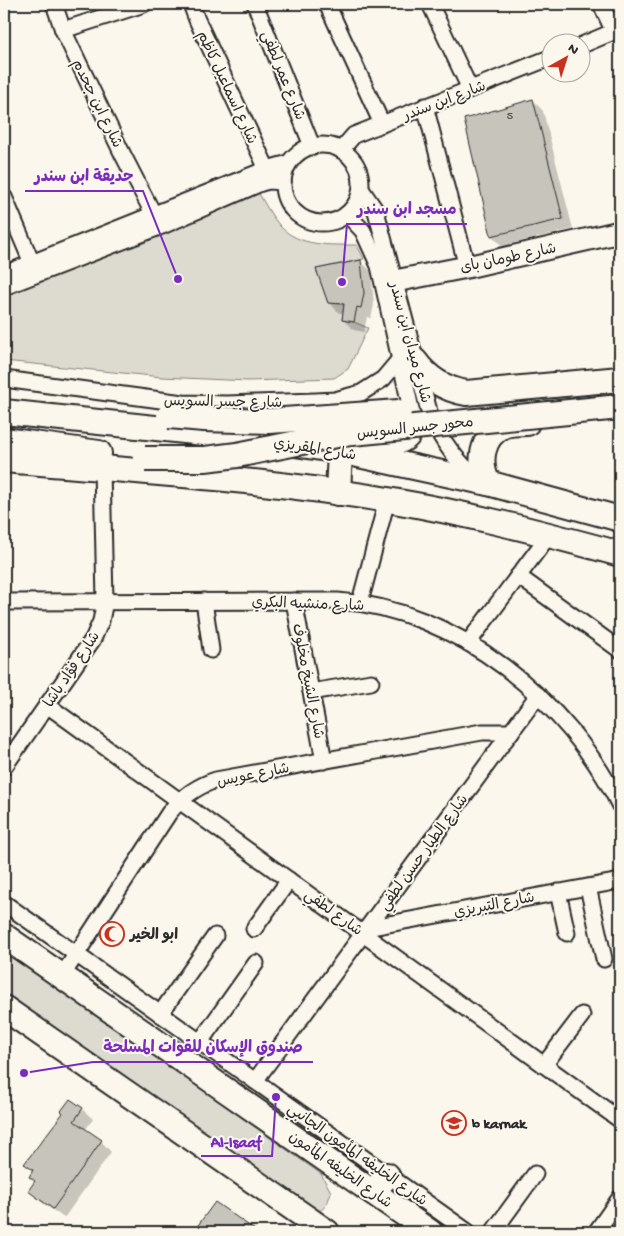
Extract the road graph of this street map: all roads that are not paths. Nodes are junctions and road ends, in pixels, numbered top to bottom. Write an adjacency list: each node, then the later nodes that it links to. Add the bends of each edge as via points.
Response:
1 (54, 4): 8 (street, شارع ابن جحدم)
2 (144, 4): 8 (street)
3 (191, 4): 18 (street, شارع اسماعيل كاظم)
4 (255, 4): 15 (street, شارع عمر لطفي)
5 (327, 4): 14 (street)
6 (430, 4): 12 (street)
7 (601, 4): 9 (street)
8 (63, 30): 23 (street, شارع ابن جحدم)
9 (617, 31): 10 (street)
10 (592, 41)
11 (542, 61): 12 (street, شارع ابن سندر)
12 (470, 89): 13 (street, شارع ابن سندر)
13 (426, 106): 14 (street, شارع ابن سندر); 26 (street)
14 (382, 124): 16 (street, شارع ابن سندر, via 354,135)
15 (312, 146): 16 (street, via 332,146); 17 (street)
16 (341, 150): 20 (street, via 355,162)
17 (289, 163): 18 (street); 19 (street)
18 (267, 169): 23 (street)
19 (283, 182): 22 (street, via 288,202 301,217 329,222); 23 (street, via 261,183)
20 (361, 189): 22 (street, via 357,203); 28 (street, شارع ميدان ابن سندر, via 376,211)
21 (4, 197): 25 (street)
22 (347, 214): 30 (street, شارع ميدان ابن سندر, via 363,231 379,266)
23 (157, 220): 25 (street); 29 (street)
24 (620, 232): 26 (street, شارع طومان باى)
25 (32, 263): 27 (street)
26 (467, 267): 28 (street, شارع طومان باى)
27 (4, 274)
28 (395, 281): 30 (street, شارع ميدان ابن سندر)
29 (4, 287)
30 (407, 361): 31 (street, شارع جسر السويس, via 361,393 316,401 183,402); 33 (main road, via 447,388 466,393); 40 (street, شارع ميدان ابن سندر); 41 (street, شارع ميدان ابن سندر, via 415,427)
31 (4, 379)
32 (620, 379): 33 (main road)
33 (483, 392): 39 (main road, via 475,406 476,414 486,426)
34 (620, 392): 35 (main road, محور جسر السويس, bridge, via 298,420 240,421 169,416)
35 (4, 396)
36 (620, 407): 42 (main road, محور جسر السويس, bridge, via 342,434 205,459 145,460)
37 (4, 412): 43 (main road, شارع المقريزي, via 269,440)
38 (620, 414): 39 (main road)
39 (502, 426): 46 (main road, via 488,439 482,453)
40 (437, 430): 41 (street, via 431,437); 46 (street, شارع ميدان ابن سندر, via 456,458)
41 (413, 437): 43 (street, via 401,446)
42 (4, 440)
43 (340, 451): 46 (main road, شارع المقريزي); 47 (main road)
44 (4, 460): 45 (main road)
45 (102, 468): 47 (main road); 53 (street, شارع فؤاد باشا)
46 (485, 483): 49 (main road, شارع المقريزي)
47 (338, 493): 48 (main road)
48 (387, 500): 50 (main road); 57 (street)
49 (620, 519)
50 (549, 535): 51 (main road); 52 (street)
51 (620, 554)
52 (518, 576): 58 (street); 60 (street)
53 (104, 601): 54 (street, شارع منشيه البكري); 56 (street, شارع منشيه البكري); 64 (street, شارع فؤاد باشا, via 101,621 93,639)
54 (204, 601): 55 (street, شارع منشيه البكري); 59 (street)
55 (294, 601): 57 (street, شارع منشيه البكري); 62 (street, شارع الشيخ مخلوف)
56 (4, 602)
57 (360, 602): 58 (street, شارع منشيه البكري, via 404,614)
58 (468, 643): 63 (street, شارع منشيه البكري)
59 (211, 650)
60 (620, 650)
61 (371, 682): 62 (street)
62 (311, 692): 66 (street, شارع الشيخ مخلوف)
63 (538, 695): 65 (street, شارع الطيار حسن لطفي); 69 (street, شارع منشيه البكري, via 591,757)
64 (47, 705): 67 (street, شارع فؤاد باشا); 68 (street, شارع لطفي)
65 (511, 732): 66 (street, شارع عويس, via 482,732); 76 (street, شارع الطيار حسن لطفي)
66 (324, 761): 68 (street, شارع عويس, via 216,780 200,786)
67 (4, 767)
68 (180, 801): 70 (street, شارع لطفي); 80 (street, شارع عويس)
69 (620, 806)
70 (289, 880): 75 (street); 76 (street, شارع لطفي)
71 (620, 881): 72 (street, شارع التبريزي)
72 (588, 887): 73 (street, شارع التبريزي); 81 (street)
73 (558, 892): 76 (street, شارع التبريزي); 77 (street)
74 (4, 903): 80 (street, شارع الخليفه المأمون الجانبي)
75 (254, 929)
76 (365, 931): 88 (street, شارع لطفي); 89 (street, شارع الطيار حسن لطفي)
77 (567, 934)
78 (4, 936): 83 (main road, شارع الخليفه المأمون)
79 (215, 936): 85 (street)
80 (76, 955): 83 (street, شارع عويس); 85 (street, شارع الخليفه المأمون الجانبي)
81 (604, 959)
82 (256, 963): 87 (street)
83 (62, 976): 92 (main road, شارع الخليفه المأمون)
84 (4, 1008): 94 (main road)
85 (160, 1014): 87 (street, شارع الخليفه المأمون الجانبي)
86 (582, 1015): 88 (street)
87 (200, 1042): 89 (street, شارع الخليفه المأمون الجانبي)
88 (544, 1064): 90 (street, شارع لطفي)
89 (255, 1081): 92 (street, شارع الخليفه المأمون الجانبي)
90 (620, 1120)
91 (535, 1174): 97 (street)
92 (381, 1184): 95 (main road, شارع الخليفه المأمون); 96 (street, شارع الخليفه المأمون الجانبي)
93 (620, 1198): 98 (street)
94 (327, 1232)
95 (430, 1232)
96 (468, 1232)
97 (493, 1232)
98 (596, 1232)

